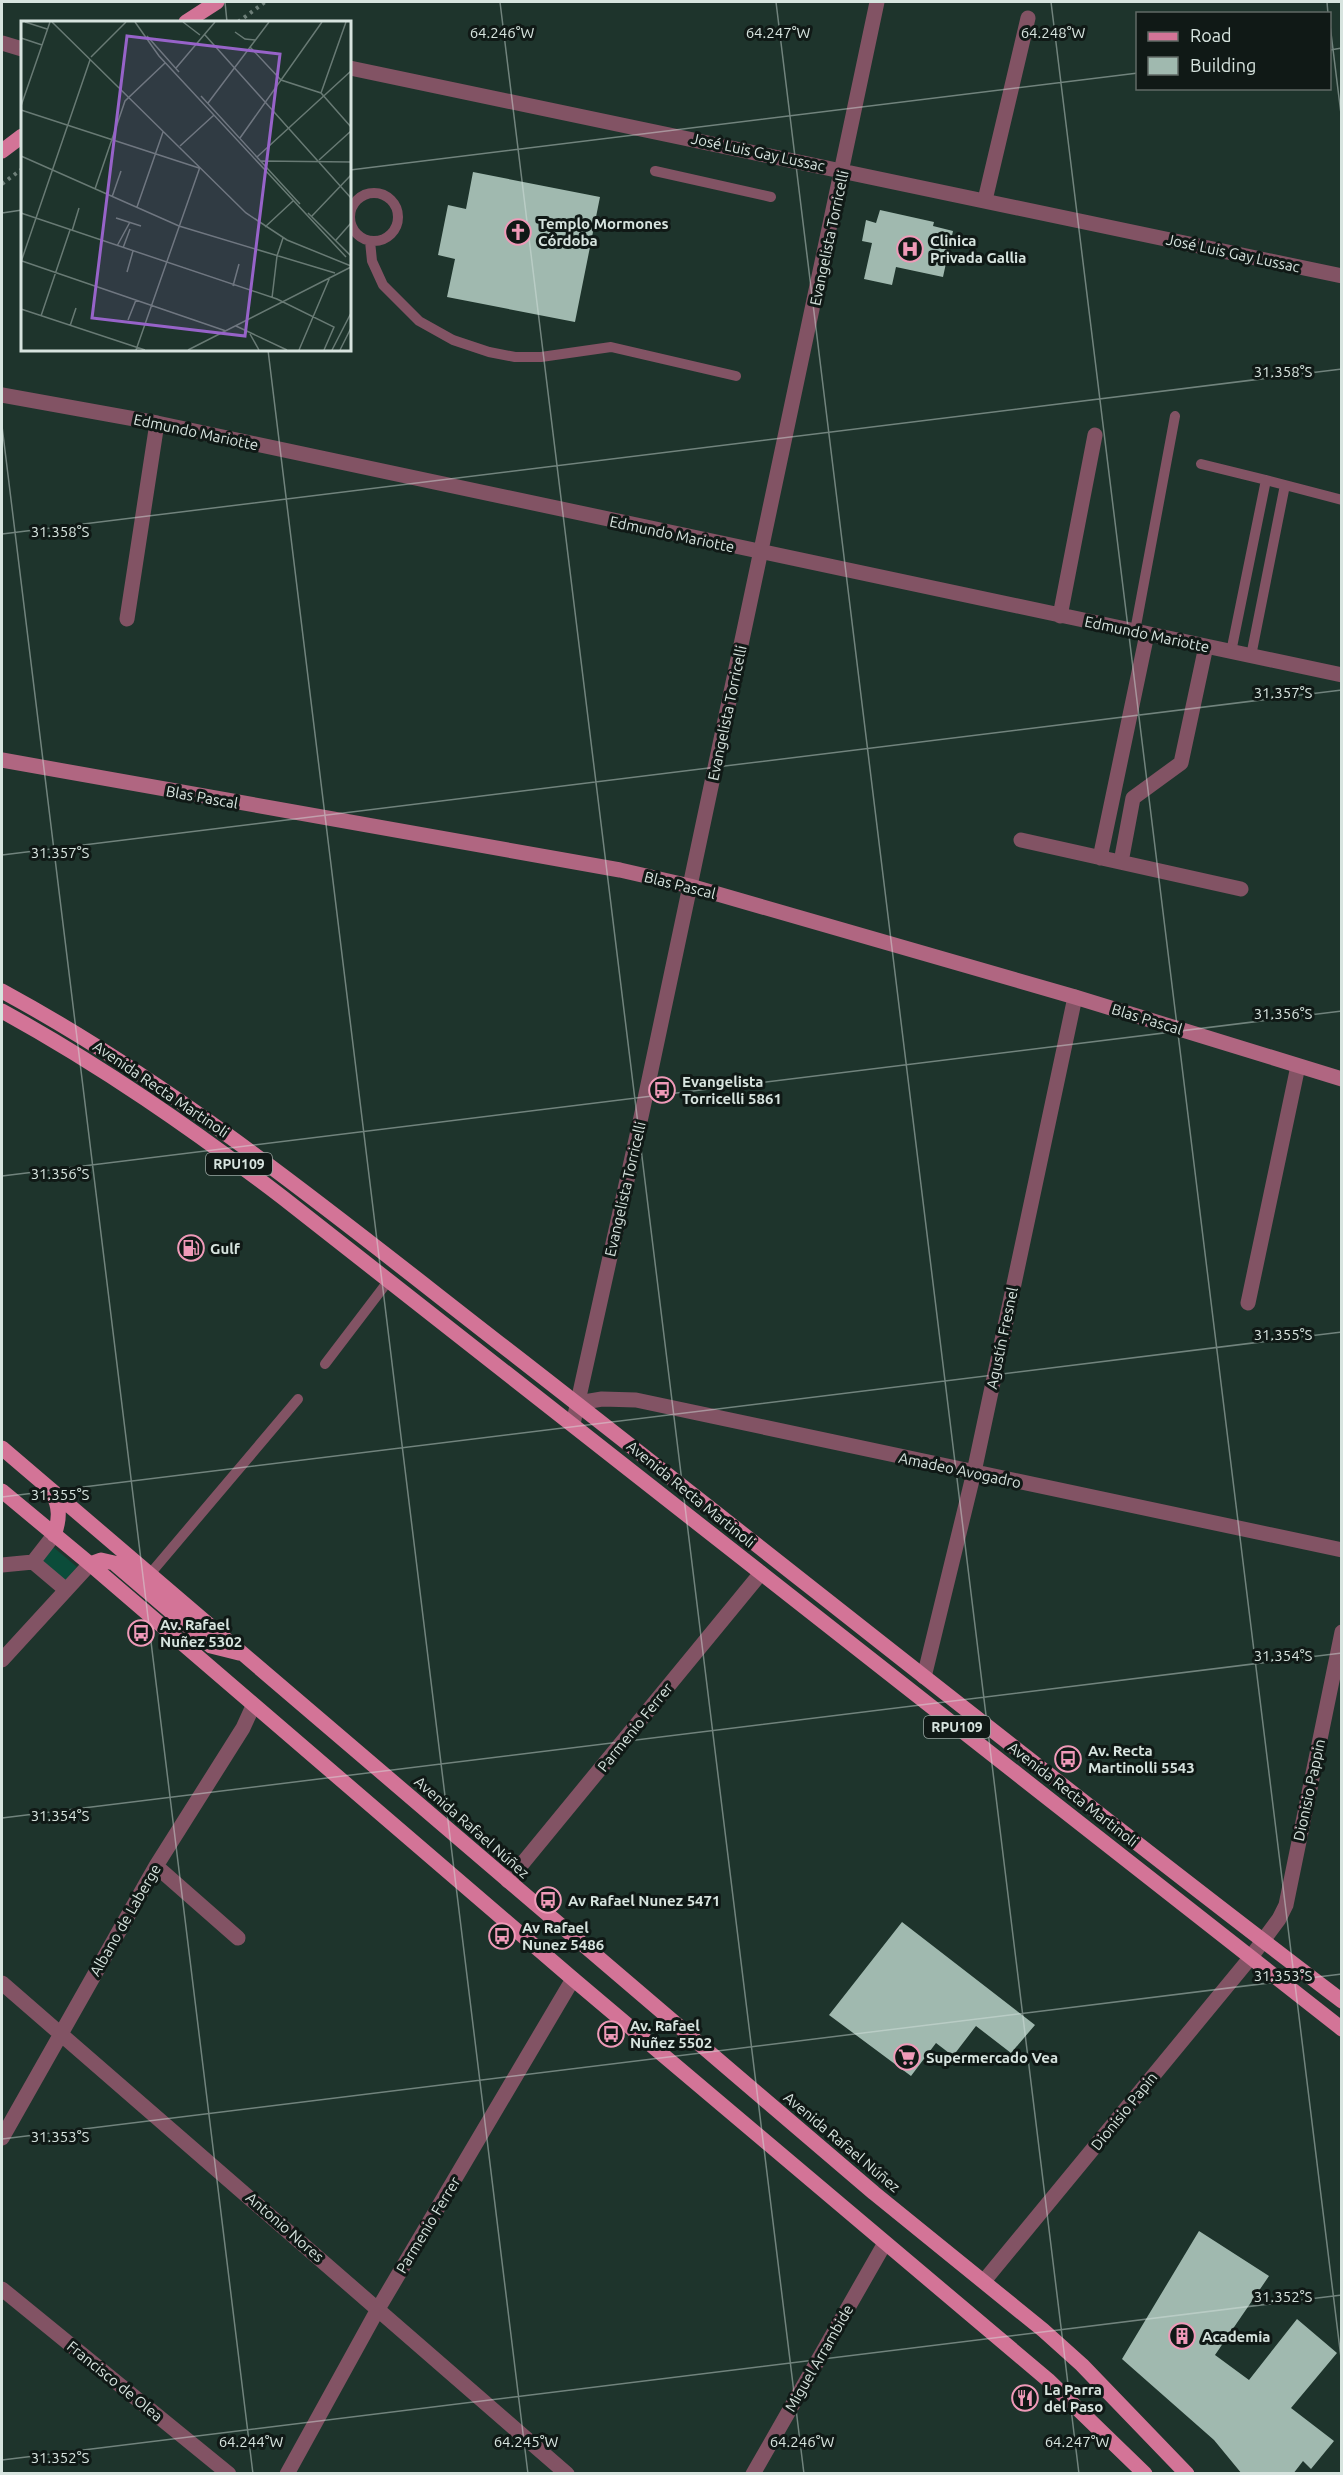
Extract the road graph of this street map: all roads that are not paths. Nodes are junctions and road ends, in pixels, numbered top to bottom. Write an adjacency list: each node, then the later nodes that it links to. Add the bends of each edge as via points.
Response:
1 (217, 2): 4 (main road)
2 (877, 2): 10 (street, Evangelista Torricelli)
3 (1028, 18): 14 (street)
4 (188, 21)
5 (2, 42): 6 (street)
6 (21, 49)
7 (351, 68): 10 (street, José Luis Gay Lussac)
8 (20, 140): 9 (main road)
9 (2, 151)
10 (843, 170): 14 (street, José Luis Gay Lussac); 27 (street, Evangelista Torricelli)
11 (655, 171): 12 (lane)
12 (771, 197)
13 (353, 199): 16 (lane, via 369,193 383,194 398,209 394,231 384,240)
14 (985, 200): 17 (street, José Luis Gay Lussac)
15 (351, 226): 16 (lane, via 360,237)
16 (370, 241): 18 (lane, via 372,261 382,285 419,321 453,340 514,357 611,347)
17 (1341, 276)
18 (736, 376)
19 (2, 395): 21 (street, Edmundo Mariotte)
20 (1175, 416): 30 (lane)
21 (157, 423): 27 (street, Edmundo Mariotte); 29 (street)
22 (1095, 435): 28 (street)
23 (1201, 464): 24 (lane)
24 (1266, 480): 25 (lane); 32 (lane)
25 (1285, 485): 26 (lane); 33 (lane)
26 (1341, 500)
27 (762, 553): 28 (street, Edmundo Mariotte); 41 (street, Evangelista Torricelli)
28 (1060, 616): 30 (street, Edmundo Mariotte)
29 (127, 619)
30 (1141, 633): 31 (street, Edmundo Mariotte); 36 (street)
31 (1206, 646): 32 (street, Edmundo Mariotte); 37 (street, via 1181,763)
32 (1231, 652): 33 (street, Edmundo Mariotte)
33 (1251, 656): 34 (street, Edmundo Mariotte)
34 (1341, 675)
35 (2, 760): 41 (main road, Blas Pascal, via 621,870)
36 (1114, 795): 37 (street); 39 (street)
37 (1133, 798): 40 (street)
38 (1021, 840): 39 (street)
39 (1100, 858): 40 (street)
40 (1120, 862): 42 (street)
41 (690, 886): 44 (main road, Blas Pascal); 53 (street, Evangelista Torricelli)
42 (1241, 889)
43 (2, 991): 53 (main road, Avenida Recta Martinoli / RPU109, via 126,1064 206,1118)
44 (1075, 997): 46 (main road, Blas Pascal); 56 (street, Agustín Fresnel)
45 (2, 1011): 48 (main road, Avenida Recta Martinoli / RPU109, via 119,1079 190,1128)
46 (1298, 1066): 47 (main road, Blas Pascal); 49 (street)
47 (1341, 1079)
48 (389, 1280): 50 (main road, Avenida Recta Martinoli / RPU109); 51 (lane)
49 (1248, 1303)
50 (462, 1338): 53 (main road, via 485,1345 563,1406 571,1408); 54 (main road, Avenida Recta Martinoli / RPU109)
51 (325, 1364)
52 (298, 1399): 65 (lane)
53 (578, 1403): 54 (street, Evangelista Torricelli); 56 (street, Amadeo Avogadro, via 636,1400); 70 (main road, Avenida Recta Martinoli / RPU109)
54 (573, 1424): 64 (main road, Avenida Recta Martinoli / RPU109)
55 (2, 1448): 57 (main road, Avenida Rafael Núñez)
56 (974, 1472): 60 (street, Amadeo Avogadro); 70 (street, Agustín Fresnel)
57 (51, 1490): 59 (main road, via 59,1517); 65 (main road, Avenida Rafael Núñez)
58 (2, 1491): 59 (main road)
59 (54, 1535): 61 (street); 62 (main road)
60 (1341, 1550)
61 (33, 1562): 63 (street); 66 (street)
62 (90, 1564): 66 (street); 68 (main road, via 101,1560 114,1563 211,1646); 71 (main road)
63 (2, 1565)
64 (761, 1573): 73 (street, Parmenio Ferrer); 76 (main road, Avenida Recta Martinoli / RPU109)
65 (150, 1574): 68 (main road, Avenida Rafael Núñez)
66 (65, 1590): 69 (street)
67 (1341, 1632): 75 (street, Dionisio Pappin, via 1286,1905)
68 (242, 1653): 73 (main road, Avenida Rafael Núñez)
69 (2, 1660)
70 (924, 1677): 75 (main road, Avenida Recta Martinoli / RPU109)
71 (254, 1706): 72 (street, Albano de Laberge); 77 (main road)
72 (156, 1866): 74 (street); 81 (street, Albano de Laberge)
73 (508, 1881): 84 (main road, Avenida Rafael Núñez, via 874,2193)
74 (238, 1938)
75 (1263, 1942): 76 (street, Dionisio Papin); 79 (main road, Avenida Recta Martinoli / RPU109)
76 (1251, 1957): 80 (main road, Avenida Recta Martinoli / RPU109); 84 (street, Dionisio Papin)
77 (573, 1979): 83 (main road); 86 (street, Parmenio Ferrer)
78 (2, 1983): 81 (street, Antonio Nores)
79 (1341, 2001)
80 (1341, 2029)
81 (61, 2033): 82 (street, Albano de Laberge); 86 (street, Antonio Nores)
82 (2, 2138)
83 (885, 2243): 90 (street, Miguel Arrambide); 91 (main road, via 1048,2380)
84 (984, 2281): 92 (main road, Avenida Rafael Núñez, via 1082,2365)
85 (2, 2289): 87 (street, Francisco de Olea)
86 (378, 2308): 88 (street, Parmenio Ferrer); 89 (street, Antonio Nores)
87 (229, 2474)
88 (287, 2474)
89 (567, 2474)
90 (753, 2474)
91 (1145, 2474)
92 (1187, 2474)

